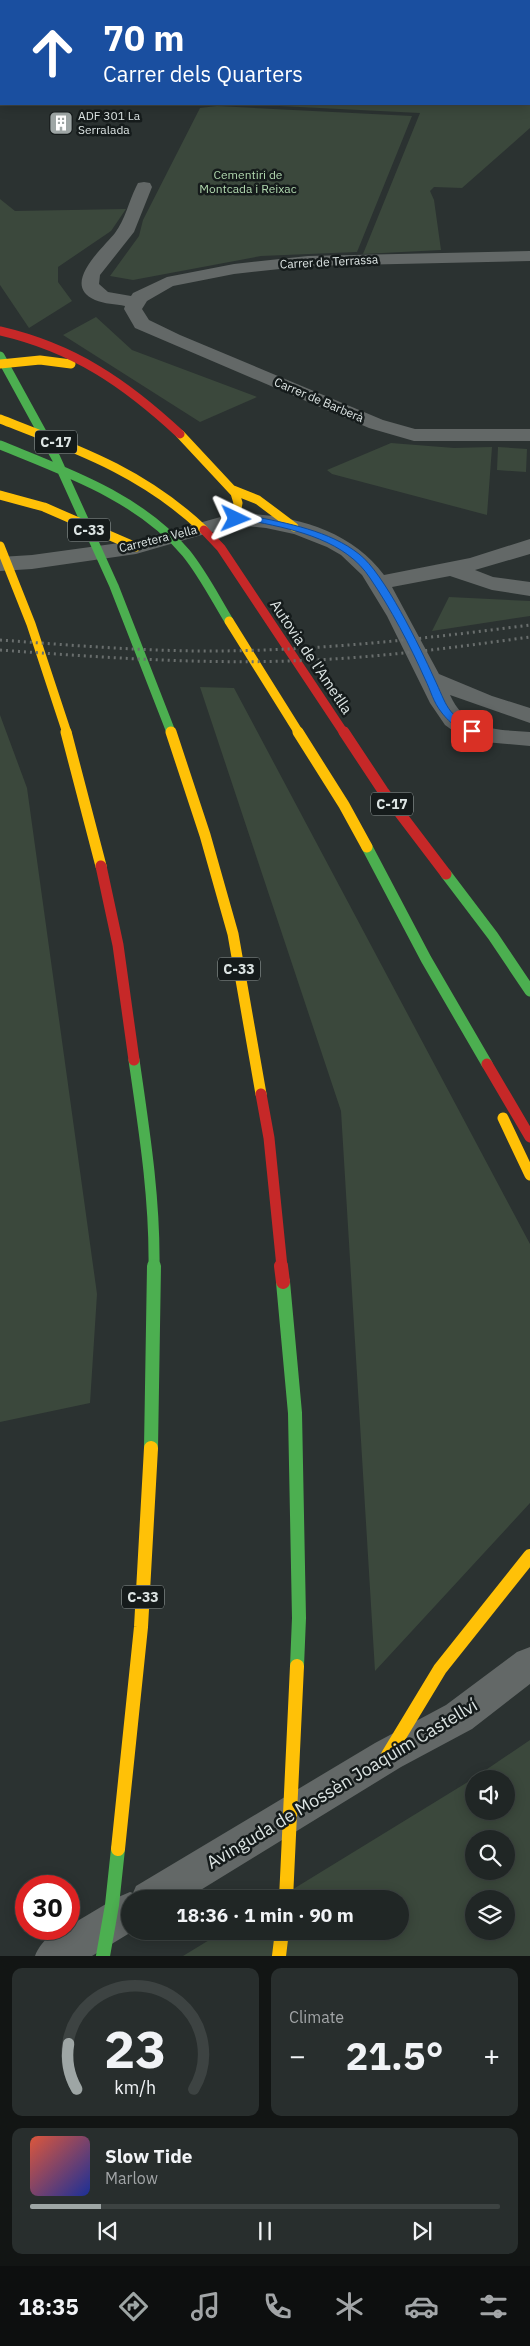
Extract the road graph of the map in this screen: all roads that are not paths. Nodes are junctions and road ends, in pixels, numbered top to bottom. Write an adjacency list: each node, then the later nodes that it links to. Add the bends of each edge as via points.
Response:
1 (144, 187): 3 (street, via 125,232 96,267 90,284 102,296)
2 (530, 256): 3 (street, Carrer de Terrassa, via 308,261 234,269 167,282 140,297)
3 (137, 303): 9 (street, Carrer de Barberà, via 133,309 142,324 376,424 414,435)
4 (0, 331): 7 (highway, via 76,355)
5 (0, 356): 36 (highway, C-33, via 60,467 114,586 164,711 206,835 233,934 269,1138 295,1413 299,1618)
6 (0, 364): 7 (highway, via 52,360)
7 (102, 373): 11 (highway, via 153,409)
8 (0, 419): 29 (highway, Autovia de l'Ametlla / C-17, via 112,465 169,498 210,535 383,791 493,936)
9 (530, 435)
10 (0, 444): 28 (highway, C-17, via 90,483 133,508 184,551 344,804)
11 (233, 490): 13 (highway, via 238,501); 14 (highway, via 258,500)
12 (0, 495): 15 (highway, via 44,507)
13 (236, 519): 14 (street, Carretera Vella); 15 (street, Carretera Vella, via 136,547)
14 (294, 527): 20 (street, Carretera Vella, via 347,549 367,567)
15 (103, 542): 18 (street, Carretera Vella, via 32,562)
16 (0, 546): 40 (highway, C-33, via 21,596 64,723 98,848 118,945 146,1143 154,1235 153,1416 141,1626 112,1905)
17 (530, 546): 19 (street)
18 (0, 564)
19 (455, 570): 20 (street); 21 (street, via 490,584)
20 (378, 583): 22 (street, Carretera Vella)
21 (530, 588)
22 (427, 674): 24 (street); 25 (street, Carretera Vella)
23 (530, 699): 24 (street)
24 (504, 708): 25 (street, via 481,716 458,716); 26 (street)
25 (446, 712): 27 (street, via 472,731)
26 (530, 716)
27 (530, 739)
28 (426, 959): 30 (highway, C-17); 31 (highway)
29 (530, 991)
30 (530, 1137)
31 (530, 1175)
32 (530, 1556): 34 (highway, via 440,1669)
33 (530, 1663): 34 (street, Avinguda de Mossèn Joaquim Castellví, via 459,1717)
34 (388, 1755): 35 (street, Avinguda de Mossèn Joaquim Castellví)
35 (165, 1890)
36 (286, 1890)
37 (121, 1915): 39 (street)
38 (281, 1940): 41 (highway)
39 (54, 1956)
40 (103, 1956)
41 (279, 1956)

